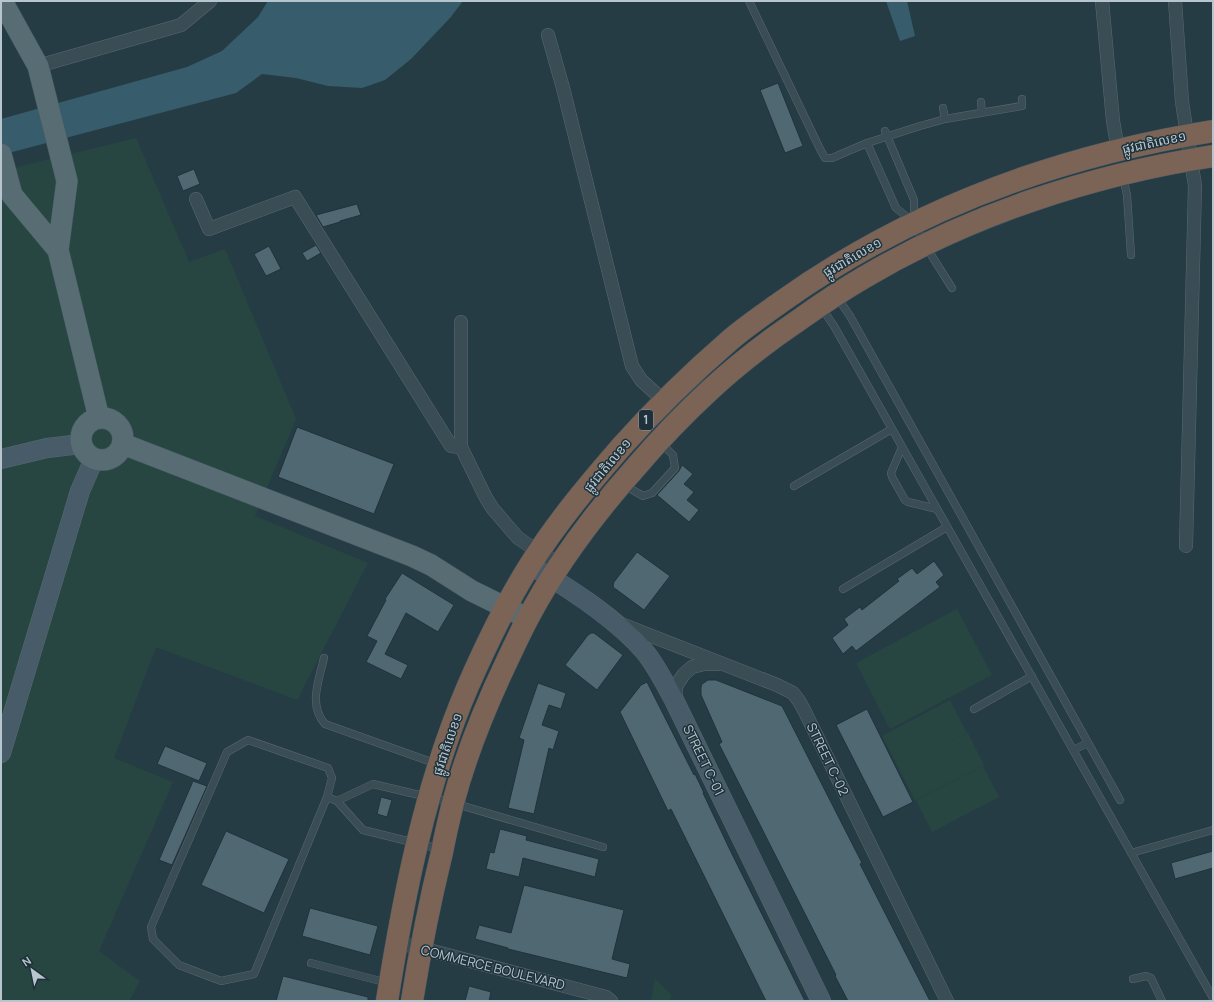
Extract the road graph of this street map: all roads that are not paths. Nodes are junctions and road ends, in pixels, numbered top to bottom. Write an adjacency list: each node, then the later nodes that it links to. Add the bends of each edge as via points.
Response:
1 (2, 1): 7 (main road)
2 (210, 1): 7 (street, via 181,25)
3 (749, 1): 18 (lane, via 825,158 832,158)
4 (1102, 1): 19 (street)
5 (1175, 1): 17 (street, via 1182,102)
6 (548, 35): 32 (street, via 632,366 641,380)
7 (40, 73): 27 (main road, via 67,181)
8 (1022, 99): 11 (lane, via 1022,106)
9 (981, 102): 11 (lane)
10 (943, 108): 13 (lane)
11 (982, 113): 13 (lane)
12 (917, 118): 14 (lane)
13 (945, 119): 14 (lane)
14 (920, 126): 16 (lane)
15 (1213, 131): 17 (highway, ផ្លូវជាតិលេខ១ / 1)
16 (886, 133): 18 (lane); 25 (lane, via 914,200)
17 (1187, 135): 19 (highway, ផ្លូវជាតិលេខ១ / 1); 22 (street)
18 (868, 143): 25 (lane, via 896,208)
19 (1118, 150): 25 (highway, ផ្លូវជាតិលេខ១ / 1, via 997,186)
20 (1, 154): 27 (main road, via 12,196)
21 (1213, 156): 22 (highway, ផ្លូវជាតិលេខ១ / 1)
22 (1191, 159): 23 (highway, ផ្លូវជាតិលេខ១ / 1); 45 (street, via 1195,186)
23 (1122, 174): 26 (highway, ផ្លូវជាតិលេខ១ / 1, via 1005,210); 28 (lane, via 1127,195)
24 (196, 199): 38 (street, via 209,229 295,197 451,446)
25 (914, 223): 26 (lane); 32 (highway, ផ្លូវជាតិលេខ១ / 1, via 851,256 782,301 731,339)
26 (925, 245): 29 (lane); 30 (highway, ផ្លូវជាតិលេខ១ / 1)
27 (58, 250): 33 (main road)
28 (1131, 255)
29 (952, 288)
30 (828, 300): 34 (lane, via 834,326); 35 (highway, ផ្លូវជាតិលេខ១ / 1, via 740,364); 57 (lane, via 854,323)
31 (461, 322): 38 (street)
32 (664, 401): 46 (highway, ផ្លូវជាតិលេខ១ / 1, via 603,467)
33 (99, 418): 36 (main road, via 108,418 118,425 122,431); 39 (main road, via 86,424 82,431 80,439)
34 (892, 429): 37 (lane); 42 (lane)
35 (659, 441): 41 (highway, ផ្លូវជាតិលេខ១ / 1); 41 (lane, via 673,455 675,468 652,493 642,496)
36 (123, 444): 39 (main road, via 114,457 107,460 101,460); 49 (main road, via 412,556 472,591)
37 (902, 446): 43 (lane); 43 (lane, via 891,473 892,478 905,500)
38 (461, 447): 46 (street, via 486,498)
39 (87, 451): 40 (street, via 47,448); 59 (street, via 80,491)
40 (1, 459)
41 (622, 484): 47 (highway, ផ្លូវជាតិលេខ១ / 1, via 588,525)
42 (794, 486)
43 (937, 509): 44 (lane)
44 (947, 527): 48 (lane); 54 (lane)
45 (1186, 546)
46 (534, 558): 47 (street, STREET C-01); 49 (highway, ផ្លូវជាតិលេខ១ / 1)
47 (556, 571): 50 (highway, ផ្លូវជាតិលេខ១ / 1); 51 (street, STREET C-01)
48 (843, 589)
49 (506, 607): 50 (main road); 60 (highway, ផ្លូវជាតិលេខ១ / 1, via 468,686)
50 (528, 618): 65 (highway, ផ្លូវជាតិលេខ១ / 1, via 488,703)
51 (612, 620): 53 (street, STREET C-02); 55 (street, STREET C-01, via 646,653)
52 (324, 658): 60 (lane, via 316,689 316,708 325,724)
53 (726, 664): 55 (street, via 692,667 676,686); 80 (street, STREET C-02, via 793,693 799,701)
54 (1032, 676): 56 (lane); 58 (lane)
55 (675, 702): 79 (street, STREET C-01)
56 (974, 709)
57 (1088, 742): 58 (lane); 63 (lane)
58 (1073, 750): 70 (lane)
59 (1, 753)
60 (439, 765): 62 (highway, ផ្លូវជាតិលេខ១ / 1)
61 (326, 797): 61 (lane, via 254,974 221,981 178,965 153,939 151,927 227,752 248,740 328,768 332,778); 64 (lane)
62 (429, 797): 64 (lane, via 373,784); 65 (lane); 67 (highway, ផ្លូវជាតិលេខ១ / 1)
63 (1120, 800)
64 (337, 801): 67 (lane, via 362,830)
65 (453, 803): 68 (lane); 69 (highway, ផ្លូវជាតិលេខ១ / 1)
66 (1213, 830): 70 (lane)
67 (418, 844): 69 (lane); 71 (highway, ផ្លូវជាតិលេខ១ / 1)
68 (603, 847)
69 (442, 850): 72 (highway, ផ្លូវជាតិលេខ១ / 1)
70 (1131, 853): 76 (lane)
71 (397, 943): 72 (street, COMMERCE BOULEVARD); 75 (highway, ផ្លូវជាតិលេខ១ / 1)
72 (421, 948): 77 (highway, ផ្លូវជាតិលេខ១ / 1); 78 (street, COMMERCE BOULEVARD, via 606,997)
73 (310, 963): 75 (lane)
74 (1133, 979): 81 (lane, via 1146,976 1151,978)
75 (388, 992)
76 (1213, 998)
77 (412, 1001)
78 (611, 1001)
79 (821, 1001)
80 (947, 1001)
81 (1162, 1001)

